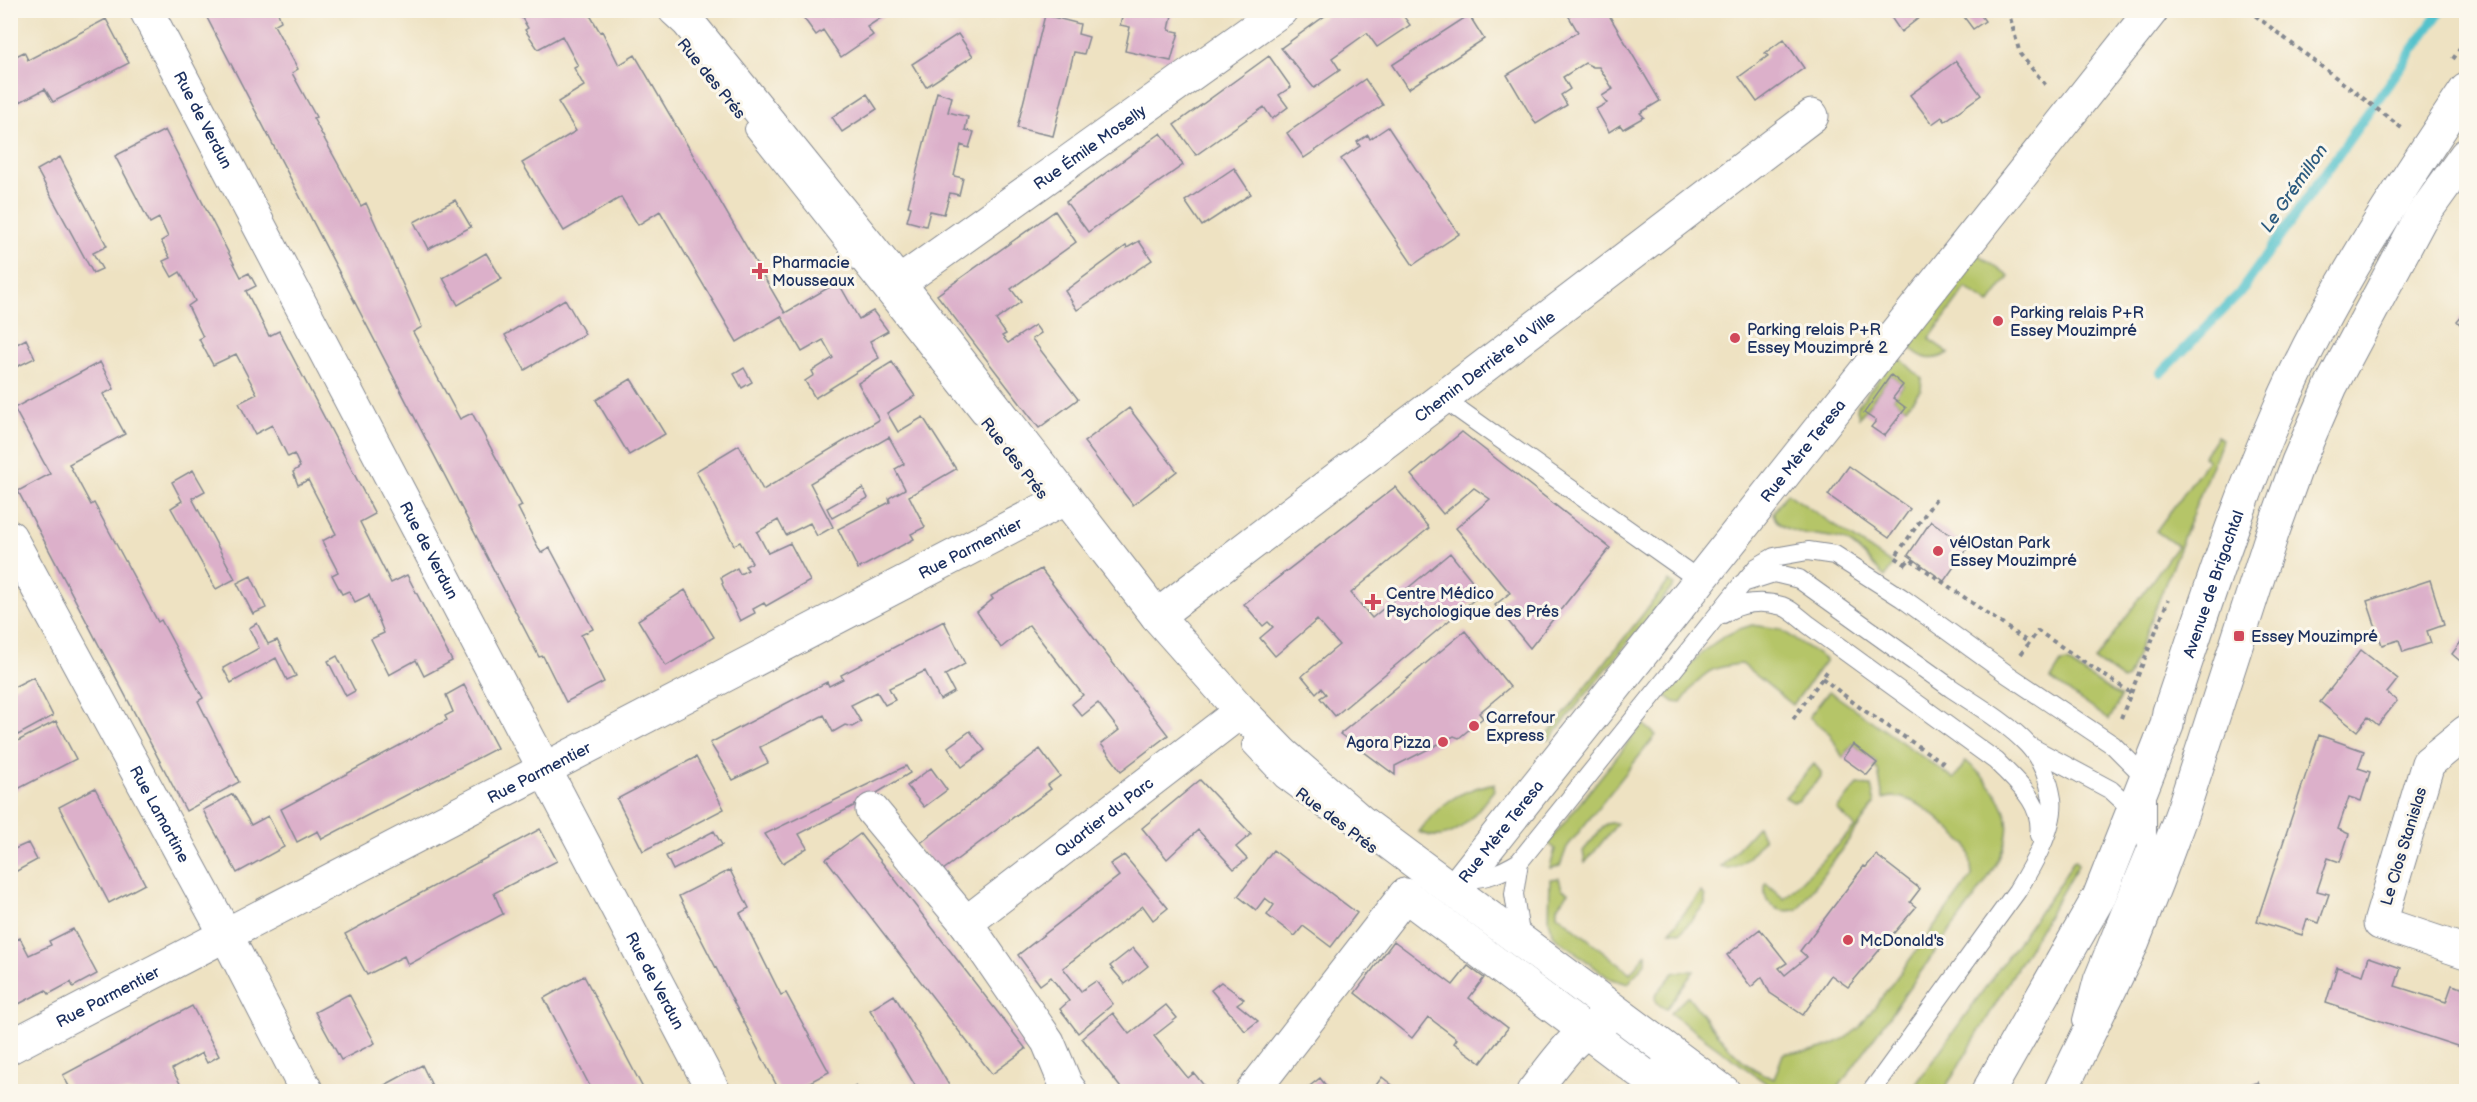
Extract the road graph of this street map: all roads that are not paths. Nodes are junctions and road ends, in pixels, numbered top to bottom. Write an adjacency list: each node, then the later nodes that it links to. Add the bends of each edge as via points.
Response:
1 (146, 10): 20 (street, Rue de Verdun)
2 (664, 10): 11 (lane, Rue des Prés, via 674,30)
3 (675, 10): 9 (street, Rue des Prés)
4 (1281, 10): 9 (street, Rue Émile Moselly)
5 (2152, 10): 13 (street, Rue Mère Teresa)
6 (2466, 90): 21 (street, Avenue de Brigachtal, via 2328,312 2278,411 2240,506)
7 (1812, 116): 10 (street, Chemin Derrière la Ville)
8 (2466, 155): 35 (street, via 2420,219 2331,386 2298,462 2157,880 2131,946)
9 (899, 283): 11 (street, Rue des Prés)
10 (1444, 399): 13 (lane); 15 (street, Chemin Derrière la Ville)
11 (1059, 501): 15 (street, Rue des Prés); 17 (lane, Rue des Prés); 20 (street, Rue Parmentier)
12 (10, 537): 29 (street, Rue Lamartine)
13 (1699, 580): 27 (street, Rue Mère Teresa)
14 (1743, 583): 16 (lane); 19 (lane, via 1774,573 1799,579); 21 (lane, via 1756,567 1774,557 1808,551 1835,555 2113,745)
15 (1157, 616): 17 (street, Rue des Prés)
16 (1713, 622): 24 (lane); 25 (lane, via 1733,607 1749,602 1782,606 1996,761 2037,807 2041,822)
17 (1235, 716): 26 (street, Rue des Prés, via 1321,788); 28 (street, Quartier du Parc)
18 (2466, 732): 31 (street, Le Clos Stanislas, via 2428,763 2380,923)
19 (2028, 745): 23 (lane, via 2111,790); 25 (lane, via 2044,770 2052,800 2050,820)
20 (545, 770): 29 (street, Rue Parmentier); 37 (street, Rue de Verdun)
21 (2147, 778): 23 (street, Avenue de Brigachtal)
22 (872, 810): 28 (street)
23 (2141, 817): 35 (lane, via 2147,847 2093,978); 45 (street, Avenue de Brigachtal)
24 (1519, 862): 27 (lane, via 1483,879); 30 (lane, via 1514,894)
25 (2031, 869): 44 (lane)
26 (1408, 871): 27 (street, Rue des Prés); 27 (street, Rue des Prés); 39 (street)
27 (1460, 905): 30 (street, Rue des Prés); 32 (lane, Rue des Prés); 33 (street, Rue des Prés)
28 (966, 923): 38 (street, via 1048,1042)
29 (226, 935): 34 (street, Rue Parmentier); 36 (street, Rue Lamartine)
30 (1519, 937): 32 (lane); 33 (street, Rue des Prés)
31 (2466, 952)
32 (1540, 974): 33 (lane, Rue des Prés)
33 (1603, 1021): 40 (street, via 1576,1037); 41 (street, Rue des Prés); 42 (lane, Rue des Prés); 43 (street, Rue des Prés)
34 (10, 1047)
35 (2063, 1084)
36 (307, 1092)
37 (714, 1092)
38 (1071, 1092)
39 (1252, 1092)
40 (1533, 1092)
41 (1667, 1092)
42 (1695, 1092)
43 (1724, 1092)
44 (1871, 1092)
45 (1988, 1092)

